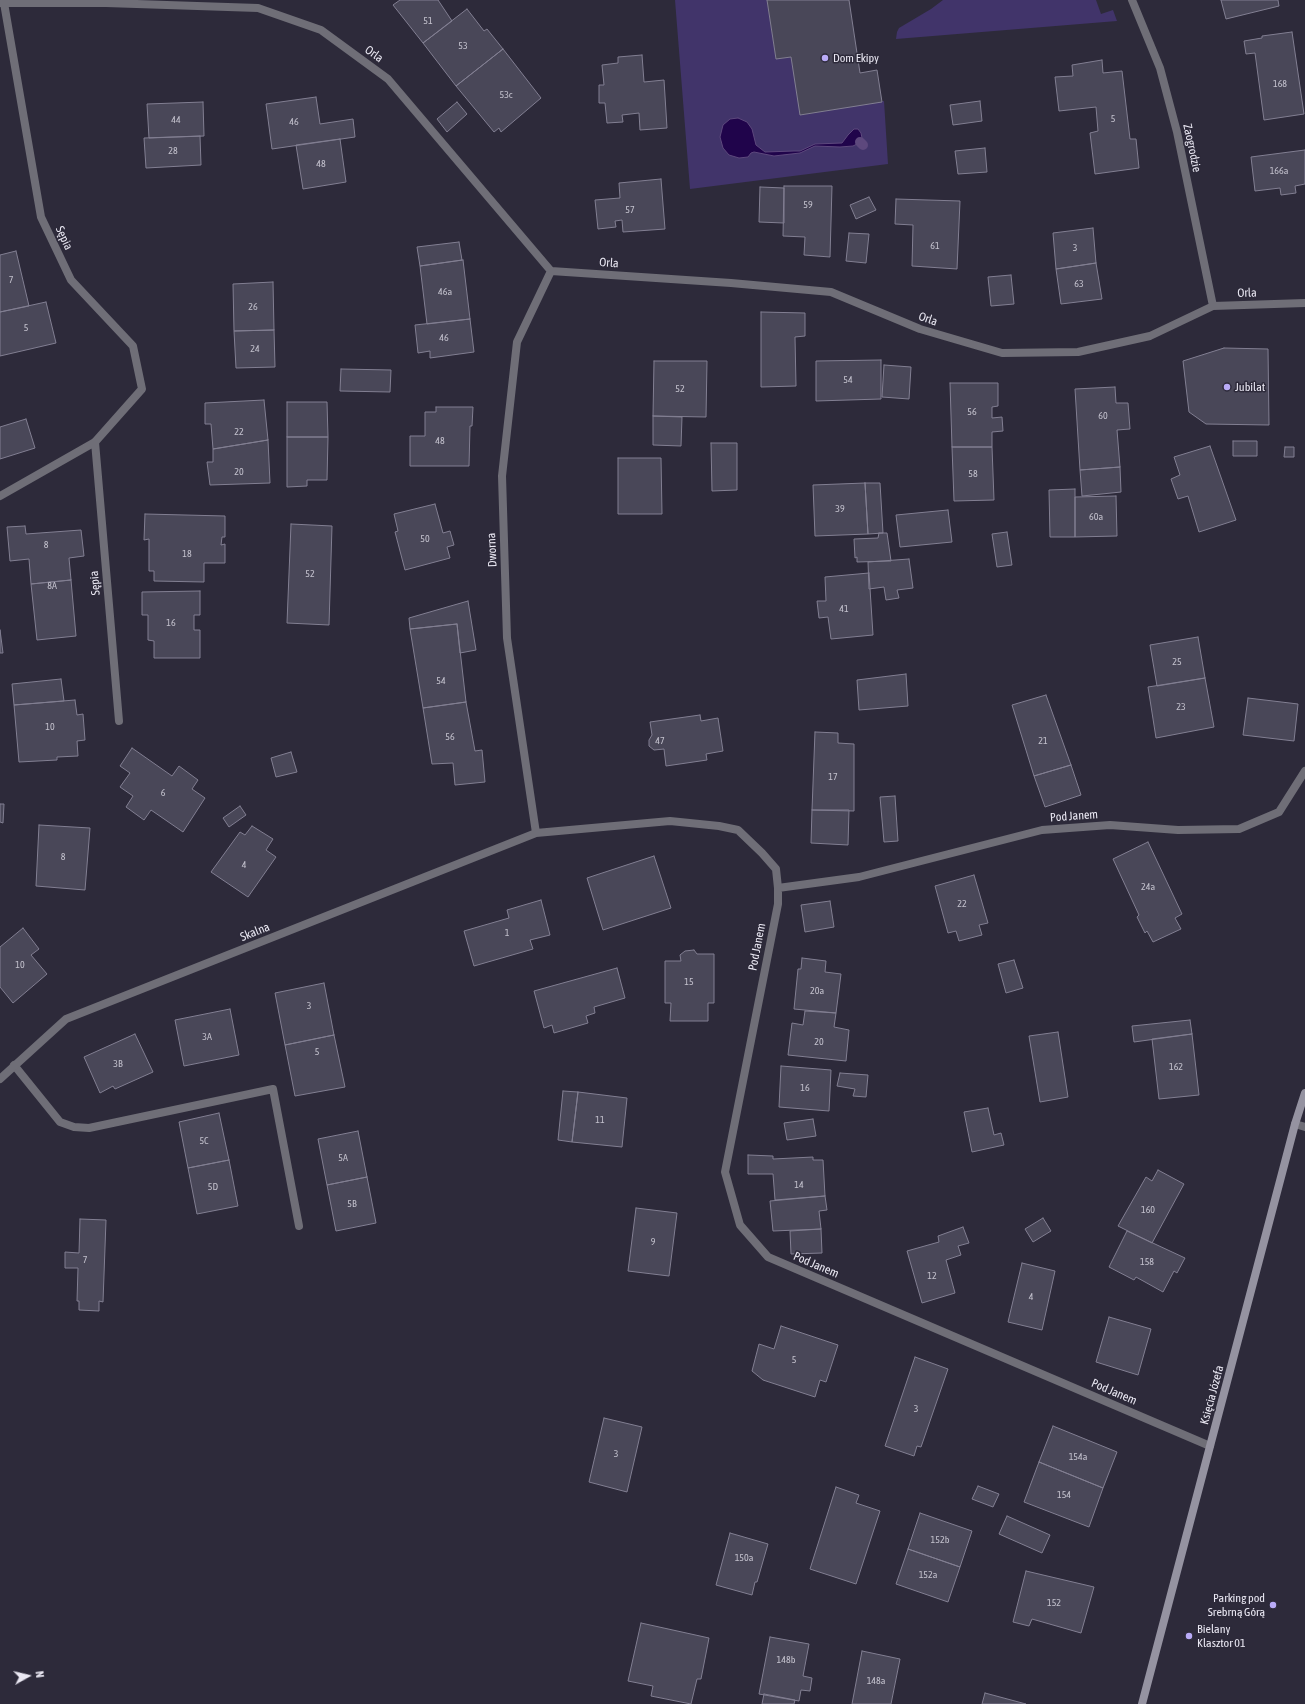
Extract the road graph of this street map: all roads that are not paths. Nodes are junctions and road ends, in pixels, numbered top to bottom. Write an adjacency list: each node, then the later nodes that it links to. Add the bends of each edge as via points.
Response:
1 (1132, 0): 6 (street, Zaogrodzie, via 1160,68 1177,132)
2 (106, 2): 3 (street, Orla); 4 (street, Orla, via 258,8 321,30 388,79)
3 (2, 3): 7 (street, Sępia, via 41,217 71,280 133,346 142,389)
4 (551, 271): 6 (street, Orla, via 831,292 920,330 1002,353 1078,352 1150,336); 11 (street, Dworna, via 518,342 502,476 507,638)
5 (1305, 303): 6 (street, Orla)
6 (1213, 306)
7 (95, 442): 8 (street, Sępia); 9 (street, Sępia)
8 (0, 496)
9 (119, 721)
10 (1305, 771): 12 (street, Pod Janem, via 1279,812 1239,829 1178,830 1110,825 1042,830 859,877)
11 (536, 834): 12 (street, Pod Janem, via 670,821 738,830 776,869); 13 (street, Skalna, via 66,1019)
12 (778, 888): 19 (street, Pod Janem, via 778,904 725,1172 740,1225 768,1257)
13 (14, 1065): 14 (street, Skalna); 18 (street, via 60,1122 74,1128 89,1128 273,1089)
14 (0, 1079)
15 (1305, 1093): 16 (street, Księcia Józefa)
16 (1295, 1124): 17 (street); 19 (street, Księcia Józefa)
17 (1305, 1127)
18 (299, 1226)
19 (1210, 1446): 20 (street, Księcia Józefa)
20 (1142, 1704)

